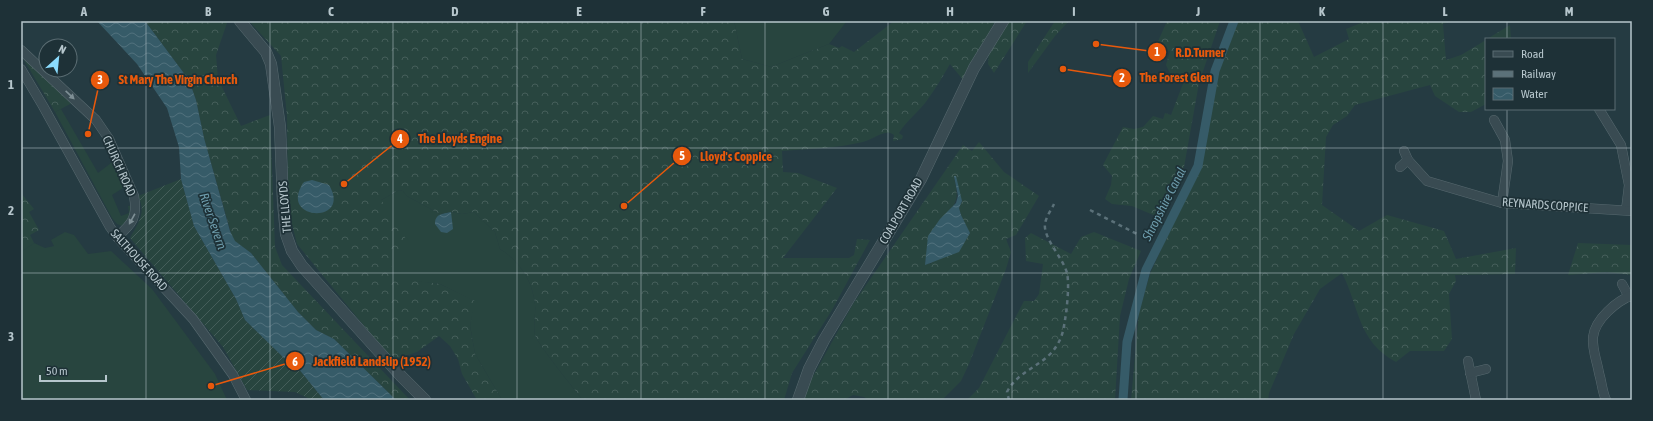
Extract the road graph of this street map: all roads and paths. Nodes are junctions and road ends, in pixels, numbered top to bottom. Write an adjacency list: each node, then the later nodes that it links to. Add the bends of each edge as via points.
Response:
1 (240, 21): 19 (street, THE LLOYDS, via 266,52 271,64 280,127 286,234 292,251 302,266)
2 (1002, 21): 20 (street, COALPORT ROAD, via 974,68 921,178 824,340 809,369)
3 (21, 50): 12 (street, CHURCH ROAD, one-way to 12, via 96,120 109,139 136,204 133,221)
4 (21, 70): 12 (street, SALTHOUSE ROAD)
5 (1600, 110): 11 (street, via 1621,145 1629,185)
6 (1494, 120): 10 (street, via 1505,140 1508,161)
7 (1404, 151): 8 (street, REYNARDS COPPICE)
8 (1408, 160): 9 (street); 10 (street, REYNARDS COPPICE, via 1427,180)
9 (1400, 167)
10 (1502, 203): 11 (street, REYNARDS COPPICE)
11 (1629, 211)
12 (117, 237): 18 (street, SALTHOUSE ROAD, via 193,319 233,375)
13 (1622, 284): 14 (street)
14 (1630, 296): 22 (street, via 1619,302 1602,318 1593,336 1595,360)
15 (1468, 362): 17 (street)
16 (1486, 369): 17 (street)
17 (1470, 373): 21 (street)
18 (246, 400)
19 (425, 400)
20 (798, 400)
21 (1476, 400)
22 (1606, 400)

